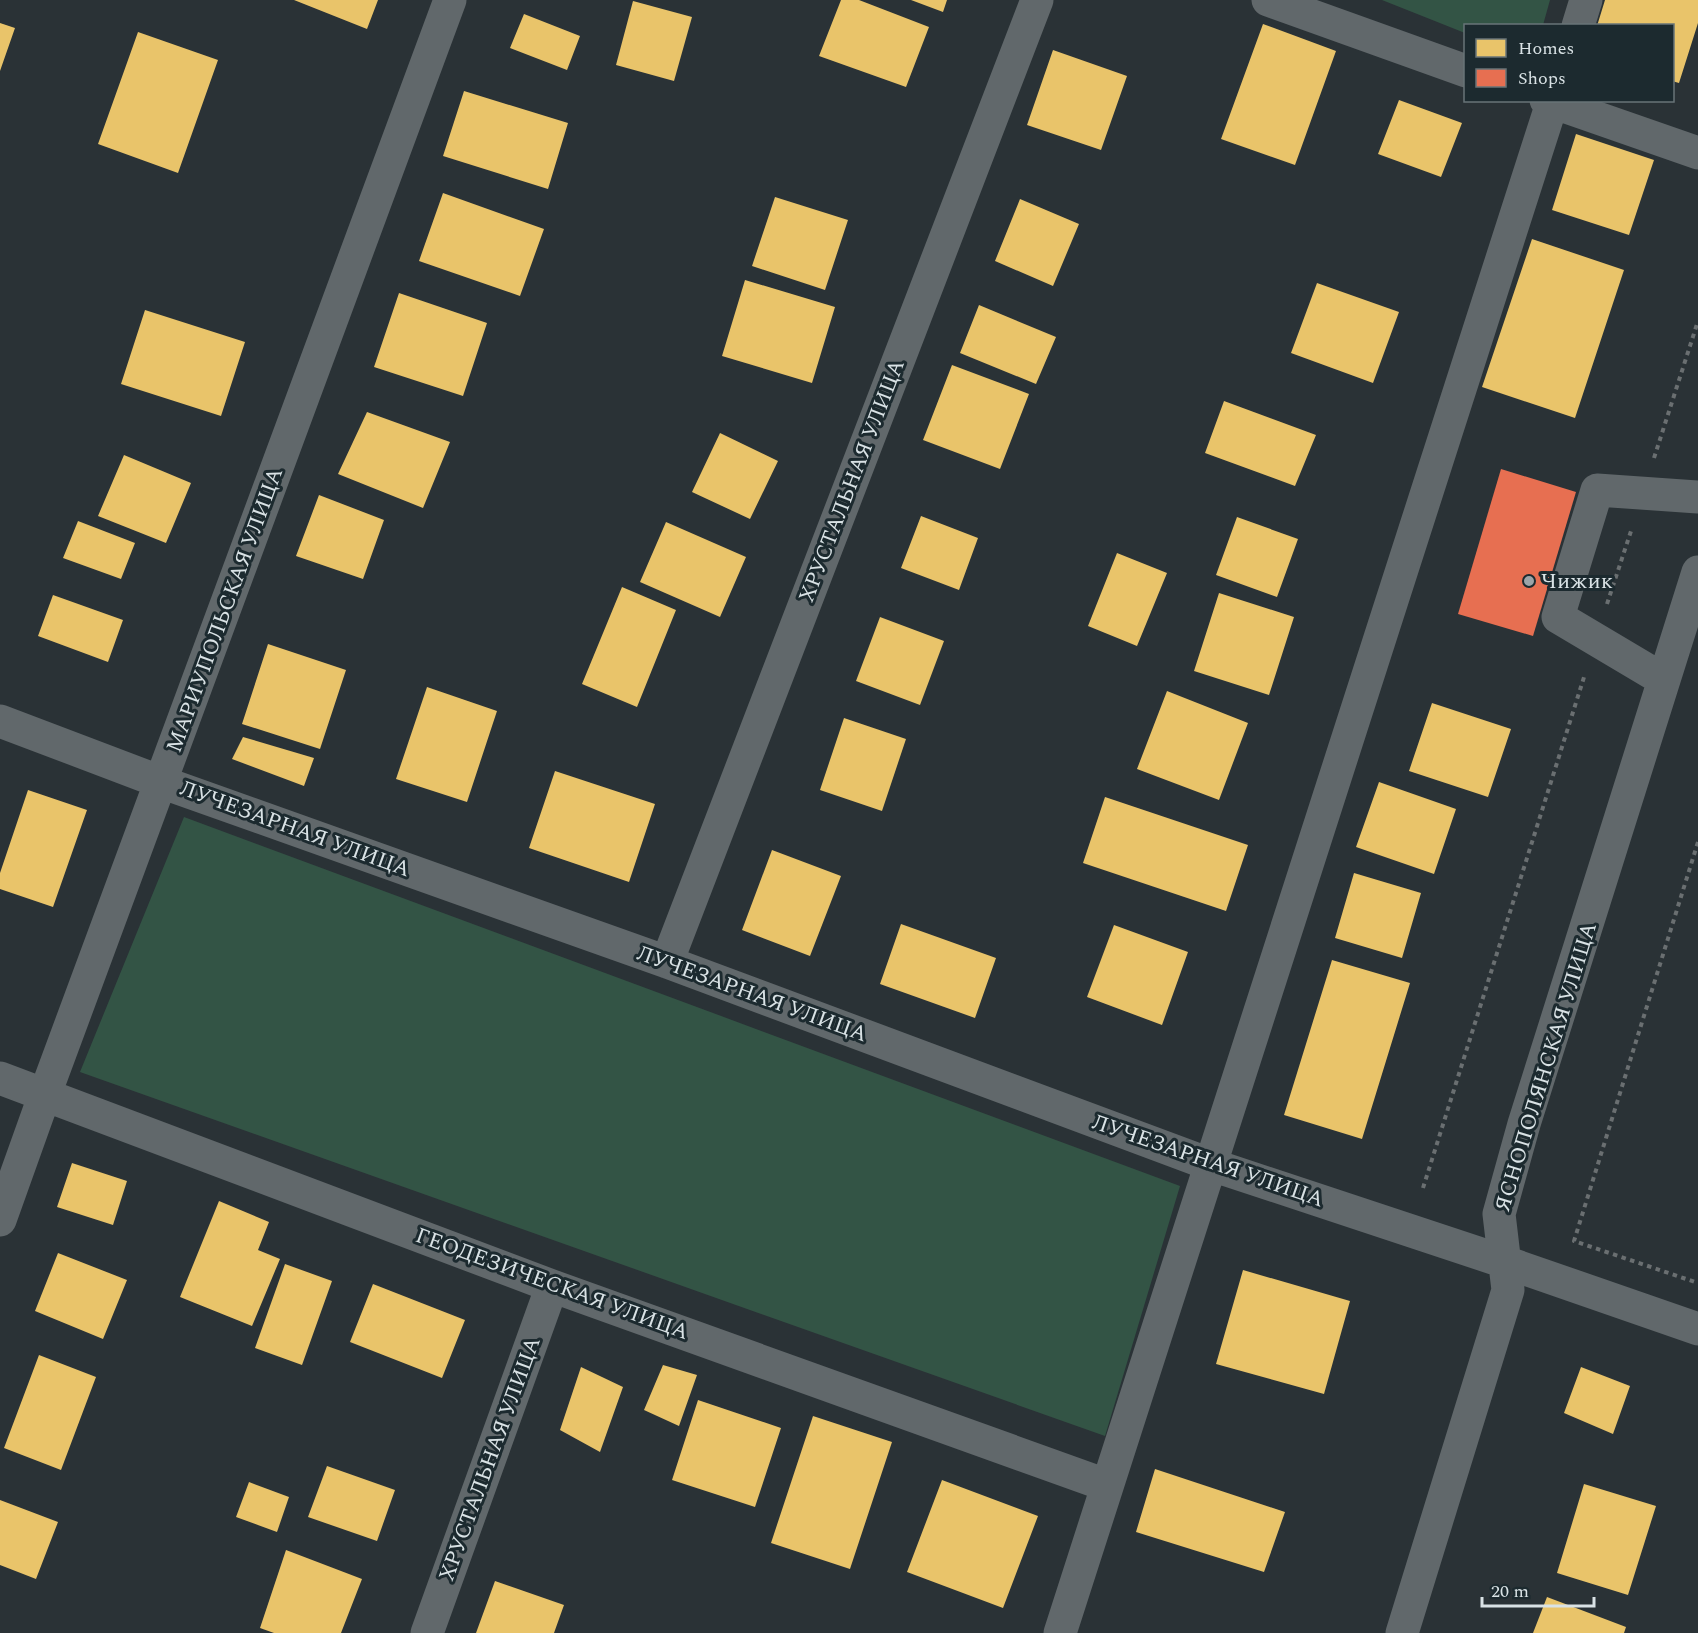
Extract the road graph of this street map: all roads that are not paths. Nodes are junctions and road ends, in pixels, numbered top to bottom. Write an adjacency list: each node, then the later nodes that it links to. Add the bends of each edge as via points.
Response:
1 (450, 0): 14 (street, МАРИУПОЛЬСКАЯ УЛИЦА)
2 (1037, 0): 15 (street, ХРУСТАЛЬНАЯ УЛИЦА)
3 (1268, 0): 6 (street)
4 (1586, 0): 5 (street)
5 (1579, 24)
6 (1464, 70)
7 (1551, 102): 18 (street)
8 (1554, 102): 9 (street)
9 (1698, 153)
10 (1698, 497): 12 (street, via 1598,490 1558,617)
11 (1698, 572): 12 (street, ЯСНОПОЛЯНСКАЯ УЛИЦА)
12 (1664, 680): 20 (street, ЯСНОПОЛЯНСКАЯ УЛИЦА, via 1498,1214)
13 (0, 721): 14 (street, ЛУЧЕЗАРНАЯ УЛИЦА)
14 (161, 782): 15 (street, ЛУЧЕЗАРНАЯ УЛИЦА); 17 (street, МАРИУПОЛЬСКАЯ УЛИЦА)
15 (667, 962): 18 (street, ЛУЧЕЗАРНАЯ УЛИЦА)
16 (0, 1077): 17 (street, ГЕОДЕЗИЧЕСКАЯ УЛИЦА)
17 (45, 1094): 19 (street, МАРИУПОЛЬСКАЯ УЛИЦА); 21 (street, ГЕОДЕЗИЧЕСКАЯ УЛИЦА)
18 (1212, 1165): 20 (street, ЛУЧЕЗАРНАЯ УЛИЦА); 23 (street)
19 (0, 1220)
20 (1505, 1262): 22 (street, ЛУЧЕЗАРНАЯ УЛИЦА); 26 (street, ЯСНОПОЛЯНСКАЯ УЛИЦА, via 1508,1290)
21 (552, 1286): 23 (street, ГЕОДЕЗИЧЕСКАЯ УЛИЦА); 24 (street, ХРУСТАЛЬНАЯ УЛИЦА)
22 (1698, 1329)
23 (1106, 1485): 25 (street)
24 (427, 1633)
25 (1060, 1633)
26 (1402, 1633)

